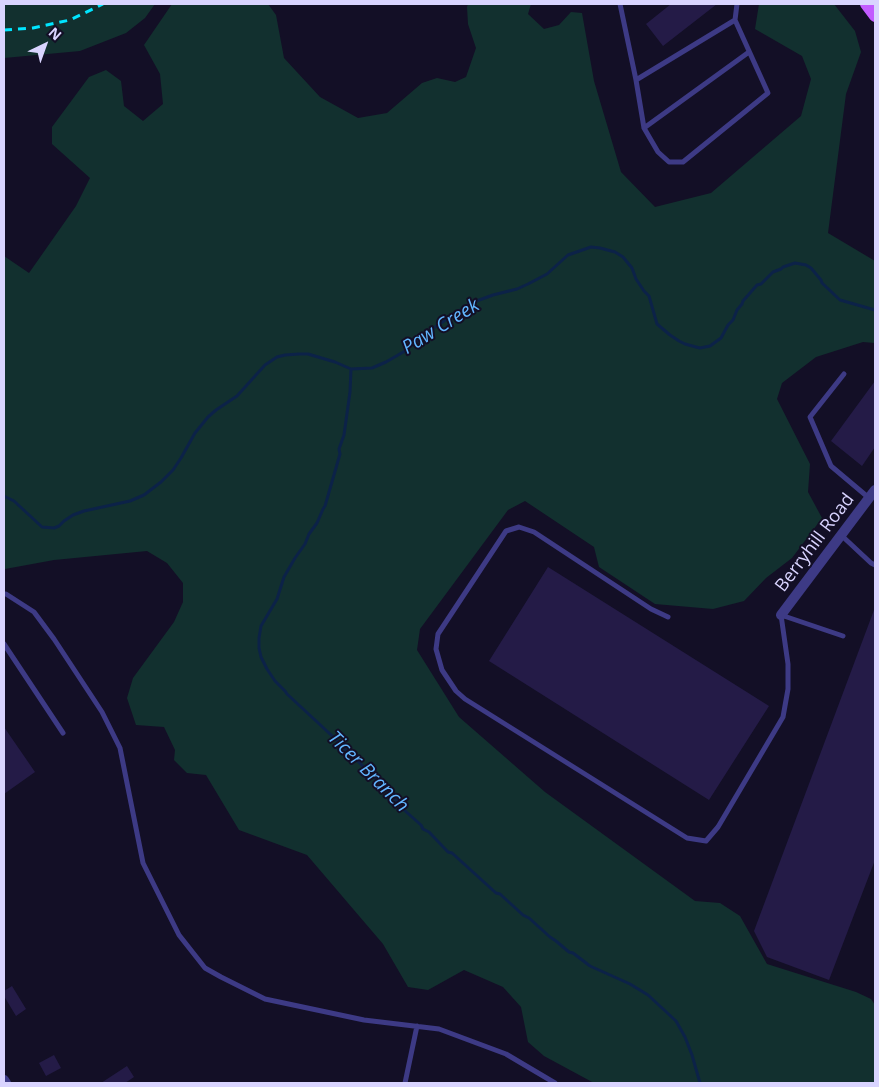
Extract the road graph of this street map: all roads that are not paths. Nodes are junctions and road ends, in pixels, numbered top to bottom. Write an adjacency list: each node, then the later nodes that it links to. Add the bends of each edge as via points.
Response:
1 (620, 4): 7 (lane)
2 (737, 4): 5 (lane)
3 (866, 4): 4 (main road)
4 (875, 16)
5 (735, 20): 6 (lane); 7 (lane)
6 (749, 52): 8 (lane); 8 (lane, via 768,94 683,162 669,162 658,152)
7 (636, 80): 8 (lane)
8 (644, 128)
9 (844, 374): 10 (lane, via 810,417 831,466)
10 (872, 494): 11 (street, Berryhill Road)
11 (841, 535): 12 (lane); 14 (street, Berryhill Road)
12 (875, 565)
13 (4, 594): 19 (lane, via 34,612 102,712 120,748 143,863 180,935 205,968 265,999 364,1020)
14 (781, 615): 15 (lane, via 788,664 783,717 718,827 706,841 688,838 456,692 442,670 436,648 438,634 506,531 519,527 534,532); 16 (lane)
15 (668, 617)
16 (843, 636)
17 (4, 644): 18 (lane)
18 (63, 733)
19 (417, 1026): 22 (lane); 23 (lane, via 439,1029 506,1054)
20 (4, 1080): 21 (street)
21 (6, 1083)
22 (405, 1083)
23 (555, 1083)

